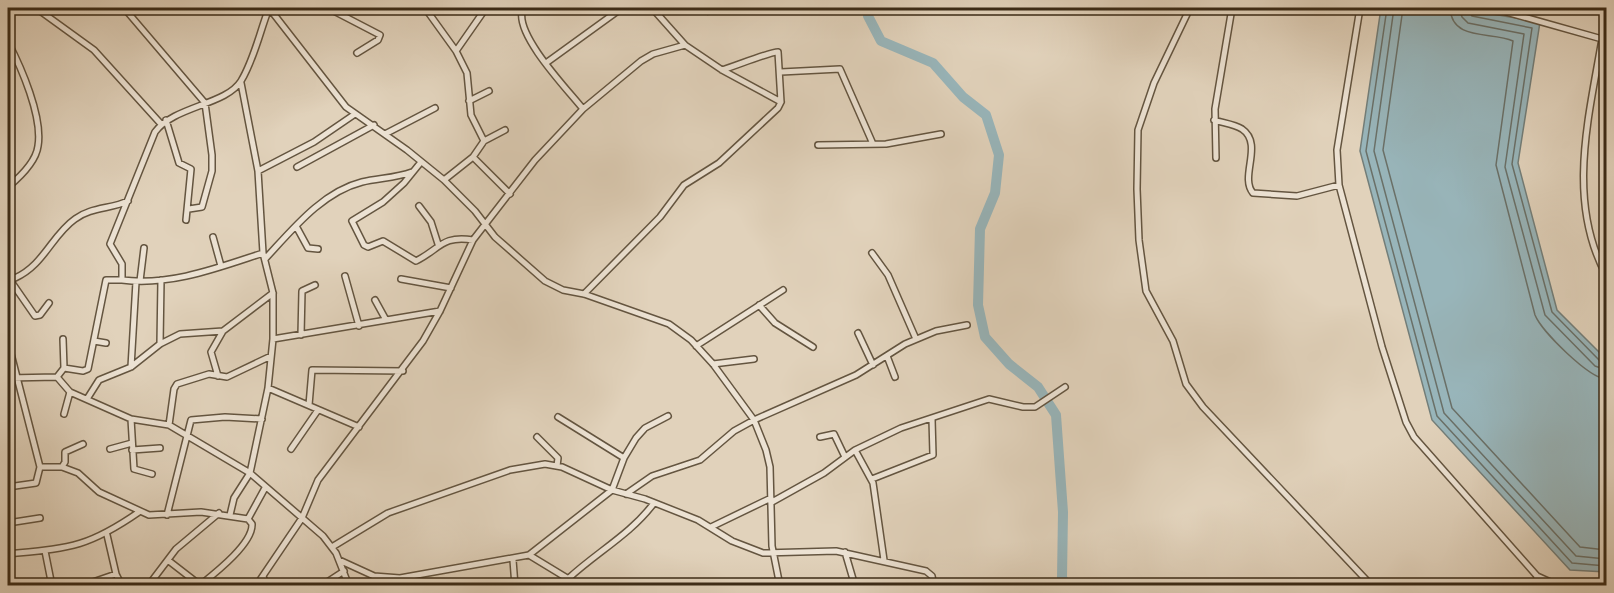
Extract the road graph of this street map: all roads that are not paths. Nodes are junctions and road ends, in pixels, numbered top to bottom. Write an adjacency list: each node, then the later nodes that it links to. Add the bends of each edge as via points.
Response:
1 (36, 8): 31 (street, via 94,50)
2 (124, 8): 26 (street)
3 (269, 8): 22 (street); 29 (street, via 338,98)
4 (328, 8): 18 (street, via 380,35)
5 (425, 8): 17 (street)
6 (486, 8): 17 (street)
7 (518, 8): 19 (street, via 522,12 521,22)
8 (622, 8): 19 (street)
9 (652, 8): 16 (street)
10 (1190, 8): 186 (street, via 1154,83 1138,129 1139,240 1146,291 1173,341 1186,384 1203,407)
11 (1232, 8): 30 (street)
12 (1360, 8): 46 (street, via 1337,150)
13 (1492, 8): 14 (street)
14 (1604, 37): 64 (street, via 1582,172 1596,251)
15 (8, 42): 47 (street, via 19,64 39,134 35,156)
16 (685, 45): 20 (street); 28 (street, via 641,61)
17 (456, 51): 24 (street, via 467,73)
18 (357, 53)
19 (546, 63): 28 (street)
20 (722, 70): 21 (street, via 776,51); 25 (street)
21 (781, 72): 25 (street); 37 (street, via 840,69)
22 (241, 83): 26 (street); 43 (street)
23 (489, 91): 24 (street)
24 (469, 101): 36 (street, via 471,115)
25 (781, 102): 75 (street, via 719,163 684,184 660,217)
26 (205, 103): 31 (street); 51 (street, via 212,140 212,171 202,207)
27 (435, 108): 34 (street)
28 (583, 109): 48 (street, via 535,160)
29 (355, 114): 32 (street); 43 (street, via 314,142)
30 (1214, 120): 40 (street); 46 (street, via 1242,129 1248,137 1249,185 1253,193 1296,196)
31 (163, 122): 49 (street, via 149,144); 51 (street, via 179,163 191,170)
32 (374, 125): 34 (street); 42 (street)
33 (506, 130): 36 (street)
34 (385, 134): 41 (street)
35 (941, 134): 37 (street)
36 (484, 141): 39 (street)
37 (873, 144): 38 (street)
38 (819, 145)
39 (473, 157): 45 (street); 48 (street)
40 (1216, 158)
41 (421, 162): 44 (street); 45 (street)
42 (297, 167)
43 (258, 171): 60 (street)
44 (412, 172): 54 (street, via 346,187); 57 (street, via 383,202 352,224 366,247 383,241 416,261)
45 (444, 180): 53 (street)
46 (1339, 185): 170 (street, via 1406,422 1414,437)
47 (8, 187)
48 (510, 194): 53 (street)
49 (128, 201): 65 (street, via 73,220 33,266 15,278); 68 (street, via 110,244 122,264)
50 (419, 206): 57 (street, via 431,222)
51 (189, 209): 52 (street)
52 (186, 220)
53 (485, 225): 56 (street); 75 (street, via 545,281 562,290)
54 (296, 226): 59 (street, via 308,248); 62 (street)
55 (213, 237): 63 (street)
56 (473, 240): 57 (street, via 455,238); 72 (street)
57 (438, 244)
58 (144, 248): 70 (street)
59 (318, 249)
60 (263, 253): 62 (street); 63 (street)
61 (872, 253): 88 (street, via 888,275)
62 (265, 259): 74 (street)
63 (221, 266): 69 (street, via 188,277)
64 (1606, 275)
65 (8, 276): 77 (street, via 35,316)
66 (345, 276): 82 (street)
67 (401, 279): 72 (street)
68 (122, 280): 70 (street); 89 (street, via 106,280)
69 (161, 280): 70 (street); 92 (street)
70 (138, 281): 100 (street)
71 (315, 285): 85 (street, via 302,291)
72 (451, 288): 79 (street)
73 (783, 290): 78 (street)
74 (273, 293): 83 (street); 87 (street)
75 (584, 294): 93 (street, via 669,324)
76 (375, 300): 80 (street)
77 (49, 303)
78 (759, 305): 93 (street); 94 (street, via 775,323)
79 (440, 311): 80 (street); 102 (street)
80 (386, 321): 82 (street)
81 (967, 325): 88 (street)
82 (359, 326): 85 (street)
83 (223, 331): 92 (street, via 180,334); 103 (street, via 211,352)
84 (858, 333): 99 (street)
85 (301, 335): 87 (street)
86 (63, 339): 101 (street)
87 (273, 339): 95 (street)
88 (916, 339): 96 (street)
89 (94, 341): 91 (street); 101 (street, via 86,370)
90 (8, 342): 107 (street)
91 (106, 343)
92 (160, 344): 100 (street)
93 (696, 346): 98 (street)
94 (813, 347)
95 (271, 356): 103 (street, via 227,377); 108 (street)
96 (887, 356): 99 (street); 105 (street)
97 (754, 359): 98 (street)
98 (713, 364): 120 (street)
99 (873, 365): 120 (street)
100 (131, 367): 111 (street, via 99,380)
101 (64, 368): 104 (street)
102 (403, 371): 112 (street, via 312,370); 122 (street)
103 (218, 376): 121 (street, via 209,374 177,384)
104 (57, 377): 107 (street); 110 (street)
105 (895, 377)
106 (8, 378): 107 (street)
107 (17, 378): 136 (street)
108 (268, 388): 112 (street); 119 (street)
109 (1063, 389): 117 (street, via 1040,405 1023,407 989,399)
110 (70, 392): 111 (street); 114 (street)
111 (87, 399): 118 (street)
112 (309, 405): 113 (street)
113 (318, 411): 122 (street); 130 (street)
114 (64, 414)
115 (668, 416): 134 (street, via 645,428)
116 (558, 417): 134 (street)
117 (932, 418): 132 (street); 140 (street, via 933,455)
118 (130, 419): 121 (street); 126 (street)
119 (262, 419): 123 (street, via 194,419); 138 (street)
120 (754, 420): 144 (street, via 734,431 700,460 652,476); 145 (street, via 770,467)
121 (169, 425): 123 (street)
122 (359, 427): 152 (street, via 318,480)
123 (185, 435): 138 (street); 149 (street)
124 (537, 437): 135 (street, via 558,458)
125 (820, 437): 133 (street, via 834,434)
126 (132, 443): 129 (street); 131 (street)
127 (82, 444): 137 (street, via 65,452)
128 (160, 448): 131 (street)
129 (110, 449)
130 (291, 449)
131 (132, 450): 139 (street, via 134,469)
132 (855, 450): 133 (street); 140 (street)
133 (845, 457): 145 (street, via 824,473)
134 (624, 458): 143 (street)
135 (557, 466): 143 (street); 157 (street, via 520,468 477,481 384,515)
136 (40, 467): 137 (street); 141 (street, via 36,483)
137 (62, 467): 147 (street, via 78,472 94,488)
138 (250, 473): 142 (street); 150 (street, via 238,490)
139 (152, 474)
140 (872, 479): 165 (street)
141 (8, 487)
142 (266, 488): 152 (street); 153 (street)
143 (612, 490): 144 (street); 162 (street)
144 (626, 494): 146 (street)
145 (772, 500): 155 (street); 159 (street)
146 (654, 503): 155 (street); 171 (street, via 634,528 593,556)
147 (139, 512): 149 (street); 156 (street)
148 (219, 513): 149 (street); 150 (street); 166 (street, via 176,549)
149 (167, 515)
150 (230, 515): 153 (street)
151 (40, 518): 154 (street)
152 (302, 518): 157 (street); 169 (street)
153 (248, 519): 176 (street, via 252,524 250,532 228,562)
154 (8, 523)
155 (711, 527): 159 (street, via 746,546)
156 (107, 535): 158 (street, via 85,544); 168 (street)
157 (332, 547): 163 (street)
158 (45, 551): 161 (street); 173 (street)
159 (773, 552): 160 (street); 183 (street)
160 (845, 552): 165 (street); 184 (street)
161 (8, 554)
162 (529, 555): 164 (street); 171 (street)
163 (339, 560): 164 (street, via 374,576 400,578); 167 (street)
164 (513, 560): 181 (street)
165 (885, 560): 185 (street, via 926,571)
166 (169, 561): 175 (street); 176 (street)
167 (344, 572): 179 (street); 180 (street)
168 (116, 574): 172 (street); 174 (street)
169 (263, 576): 177 (street); 178 (street)
170 (1537, 576): 187 (street); 188 (street)
171 (569, 579): 182 (street)
172 (87, 584)
173 (52, 585)
174 (122, 585)
175 (148, 585)
176 (200, 585)
177 (256, 585)
178 (266, 585)
179 (321, 585)
180 (349, 585)
181 (515, 585)
182 (580, 585)
183 (780, 585)
184 (855, 585)
185 (934, 585)
186 (1372, 585)
187 (1536, 585)
188 (1559, 585)

